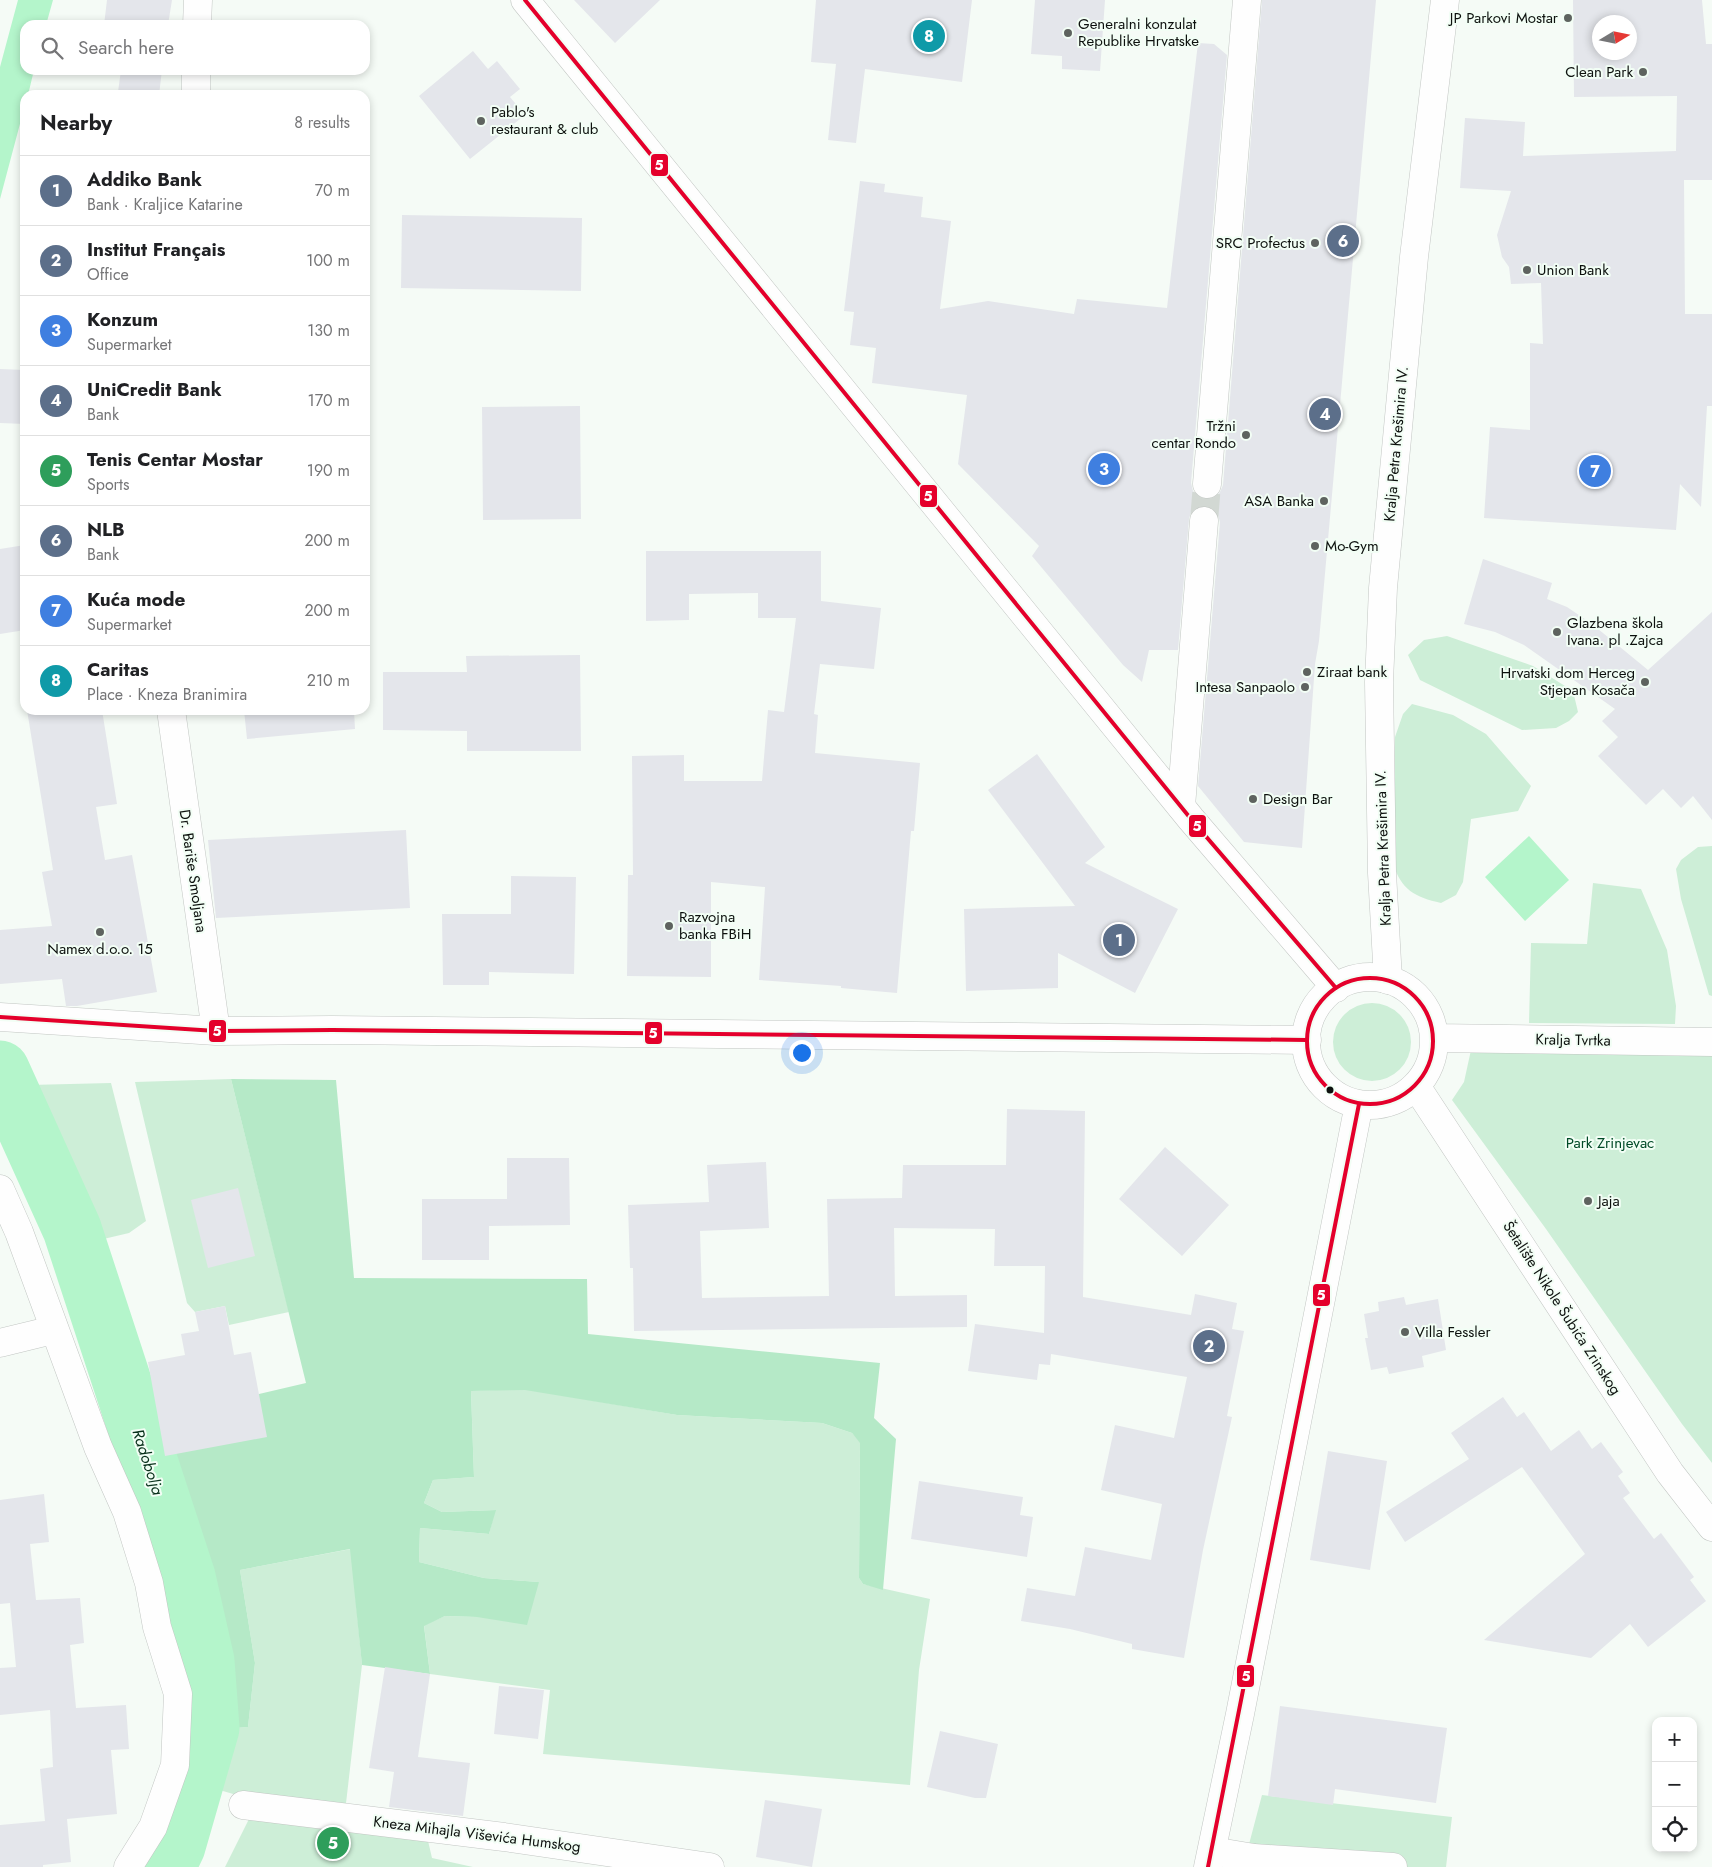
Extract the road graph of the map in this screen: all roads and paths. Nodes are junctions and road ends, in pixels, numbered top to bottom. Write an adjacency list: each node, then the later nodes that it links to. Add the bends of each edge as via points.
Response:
1 (198, 0): 5 (street)
2 (525, 0): 11 (street)
3 (1246, 0): 8 (street)
4 (1445, 0): 12 (street, Kralja Petra Krešimira IV., via 1414,256 1383,588 1379,682 1382,872)
5 (197, 20)
6 (196, 75): 7 (street)
7 (196, 90)
8 (1207, 484)
9 (1204, 521): 11 (street)
10 (171, 715): 15 (street, Dr. Bariše Smoljana)
11 (1181, 806): 13 (street)
12 (1388, 980): 13 (street, via 1361,978); 16 (street, via 1402,986 1425,1008)
13 (1336, 988): 17 (street, via 1318,1005 1308,1028)
14 (0, 1017): 15 (street)
15 (216, 1031): 17 (street)
16 (1434, 1038): 18 (street, Kralja Tvrtka); 19 (street, via 1433,1056)
17 (1307, 1040): 20 (street, via 1308,1055 1321,1082 1345,1100)
18 (1712, 1042)
19 (1416, 1086): 20 (street, via 1390,1102); 24 (street, Šetalište Nikole Šubića Zrinskog, via 1670,1473)
20 (1360, 1104): 26 (street)
21 (0, 1188): 22 (street)
22 (53, 1330): 23 (street); 27 (street, via 127,1512 178,1694 175,1764 153,1827)
23 (0, 1342)
24 (1712, 1527)
25 (243, 1805): 28 (street, Kneza Mihajla Viševića Humskog, via 513,1838)
26 (1210, 1859): 29 (street, via 1254,1858)
27 (128, 1867)
28 (710, 1867)
29 (1393, 1867)

